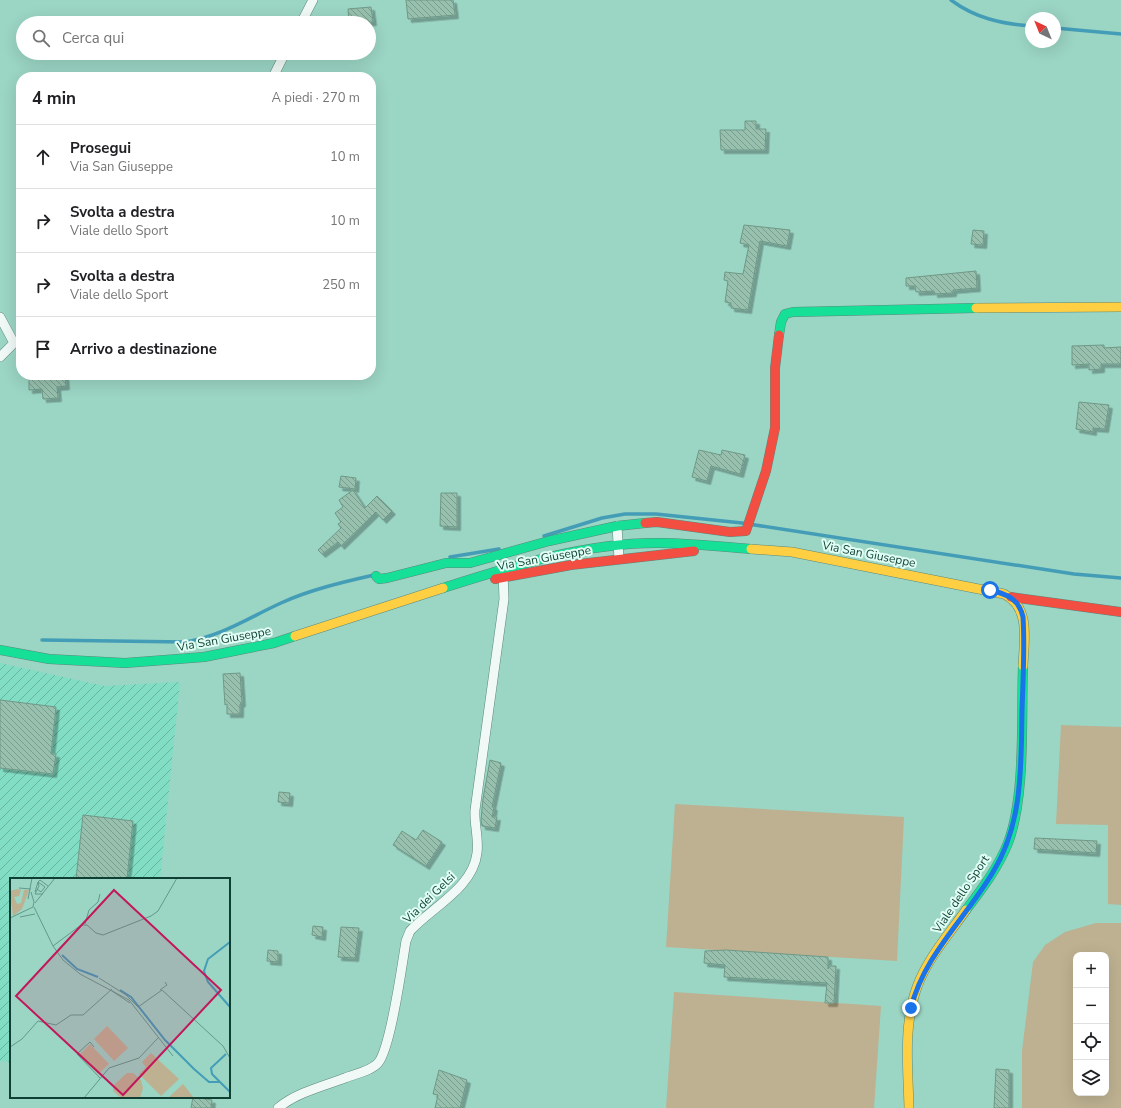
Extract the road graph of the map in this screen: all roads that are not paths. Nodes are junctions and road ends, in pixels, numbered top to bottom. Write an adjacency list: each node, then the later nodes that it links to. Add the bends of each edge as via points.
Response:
1 (313, 0): 2 (street)
2 (305, 16)
3 (282, 60): 4 (street)
4 (276, 72)
5 (1121, 307): 10 (street, via 915,308 785,314 781,322 776,368 775,428 766,471 748,524 742,532 657,522)
6 (0, 317): 7 (street)
7 (16, 341)
8 (16, 343): 9 (street)
9 (0, 357)
10 (617, 526): 11 (street); 15 (street, via 549,541 470,563 446,563 387,578 379,579)
11 (618, 546): 12 (street, Via San Giuseppe, via 659,543); 13 (street); 14 (street, Via San Giuseppe, via 550,556)
12 (720, 549): 13 (street, Via San Giuseppe); 16 (street, Via San Giuseppe, via 792,552 990,590)
13 (619, 559): 14 (street, Via San Giuseppe)
14 (503, 573): 18 (street, Via San Giuseppe, via 274,643 204,657 118,663 49,659); 19 (street, Via dei Gelsi, via 504,599 475,810 477,852 474,865 462,884 410,931 383,1056 368,1069 311,1091)
15 (376, 576)
16 (1011, 597): 17 (street, Via San Giuseppe); 20 (street, Viale dello Sport, via 1021,609 1024,625 1020,771 1016,814 1008,842 994,871 933,956 917,987 908,1030)
17 (1121, 612)
18 (0, 650)
19 (278, 1108)
20 (909, 1108)

